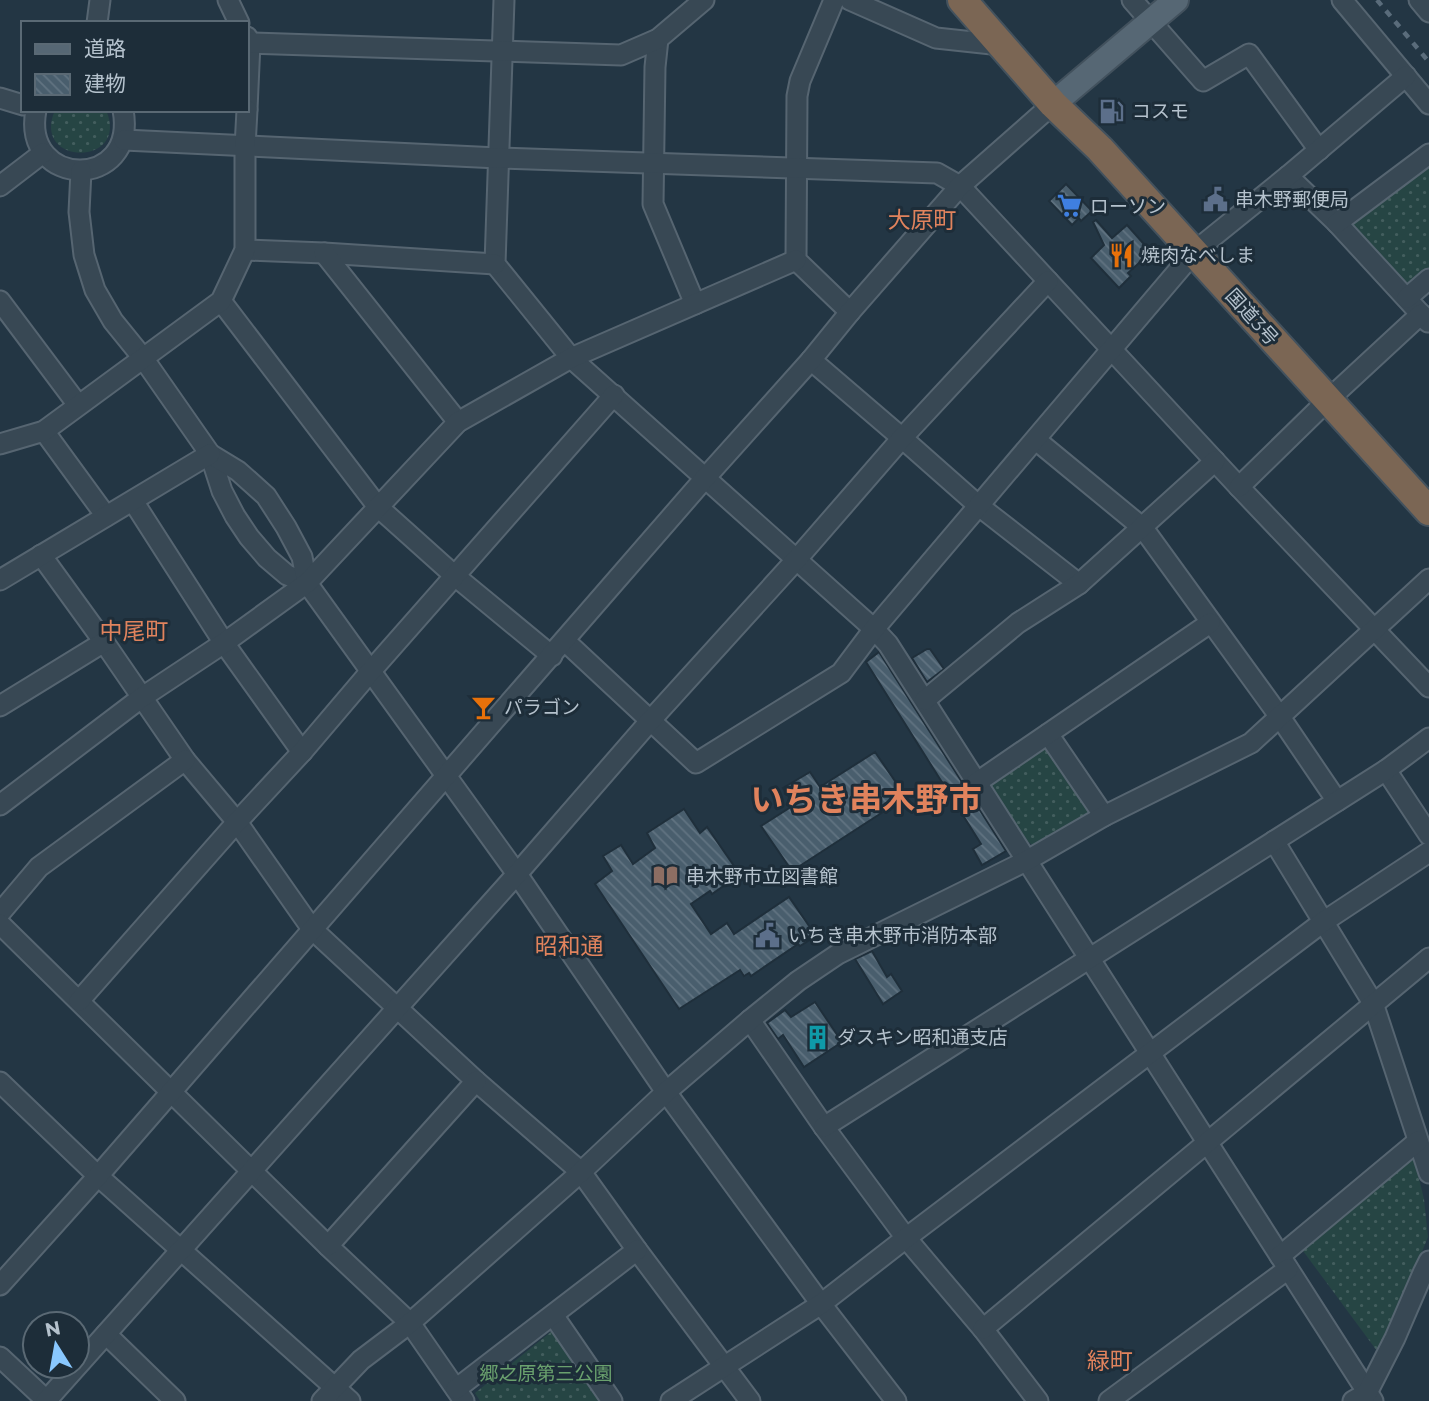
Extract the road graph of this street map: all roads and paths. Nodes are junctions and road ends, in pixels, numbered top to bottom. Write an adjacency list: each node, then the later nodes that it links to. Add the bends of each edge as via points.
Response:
1 (100, 0): 13 (street)
2 (228, 0): 14 (street)
3 (504, 0): 19 (street)
4 (704, 0): 16 (street)
5 (834, 0): 35 (street, via 800,81)
6 (850, 0): 18 (street, via 936,38)
7 (1132, 0): 15 (street)
8 (1176, 0): 15 (main road)
9 (1342, 0): 20 (street)
10 (1419, 0): 12 (street)
11 (972, 4): 18 (highway, 国道3号)
12 (1429, 12)
13 (97, 21)
14 (238, 21)
15 (1150, 22): 23 (main road); 30 (street, via 1203,81 1249,54)
16 (658, 39): 19 (street, via 621,55); 34 (street)
17 (248, 40): 19 (street)
18 (1001, 45): 23 (highway, 国道3号)
19 (502, 50): 33 (street)
20 (1406, 76): 24 (street); 30 (street)
21 (0, 98): 22 (street)
22 (21, 104)
23 (1052, 104): 39 (street); 42 (highway, 国道3号)
24 (1429, 104)
25 (37, 112): 31 (street, via 36,139)
26 (124, 112): 28 (street)
27 (247, 112): 29 (street)
28 (124, 140): 29 (street); 36 (street, via 102,166)
29 (245, 147): 33 (street); 41 (street)
30 (1319, 150): 37 (street)
31 (43, 153): 36 (street, via 53,163); 38 (street)
32 (1429, 154): 40 (street)
33 (498, 158): 34 (street); 45 (street)
34 (654, 163): 35 (street); 50 (street, via 653,204)
35 (797, 168): 39 (street, via 937,173); 44 (street)
36 (81, 171): 55 (street, via 84,256 95,290)
37 (1288, 176): 40 (street); 42 (street)
38 (0, 186)
39 (960, 186): 47 (street); 52 (street)
40 (1337, 223): 48 (street)
41 (245, 250): 43 (street); 49 (street)
42 (1194, 252): 54 (street); 59 (highway, 国道3号)
43 (324, 253): 45 (street); 61 (street)
44 (796, 260): 50 (street); 52 (street)
45 (495, 264): 56 (street)
46 (1429, 279): 48 (street)
47 (1048, 281): 54 (street); 63 (street)
48 (1407, 299): 53 (street)
49 (221, 301): 55 (street); 72 (street)
50 (695, 304): 56 (street)
51 (2, 309): 60 (street)
52 (850, 312): 57 (street)
53 (1425, 318): 59 (street)
54 (1111, 349): 64 (street); 67 (street)
55 (143, 358): 60 (street); 66 (street)
56 (571, 358): 58 (street); 61 (street)
57 (811, 360): 63 (street); 68 (street)
58 (614, 395): 68 (street); 78 (street)
59 (1328, 400): 69 (street); 73 (highway, 国道3号)
60 (78, 405): 62 (street)
61 (458, 422): 72 (street)
62 (44, 431): 65 (street); 74 (street)
63 (902, 438): 71 (street); 77 (street)
64 (1036, 440): 71 (street); 75 (street)
65 (0, 443)
66 (210, 454): 70 (street); 81 (street, via 266,496 302,557); 81 (street, via 222,491 250,537 287,575)
67 (1215, 461): 69 (street); 75 (street)
68 (706, 477): 77 (street); 86 (street)
69 (1239, 487): 85 (street)
70 (132, 501): 74 (street); 88 (street)
71 (979, 506): 82 (street); 84 (street)
72 (377, 507): 78 (street); 81 (street)
73 (1429, 511)
74 (106, 516): 76 (street)
75 (1143, 528): 82 (street); 83 (street)
76 (41, 555): 80 (street); 87 (street)
77 (796, 560): 84 (street); 96 (street)
78 (455, 576): 89 (street); 90 (street)
79 (1429, 579): 85 (street)
80 (0, 580)
81 (307, 583): 88 (street); 90 (street)
82 (1079, 584): 93 (street, via 1018,623)
83 (1210, 622): 95 (street); 97 (street)
84 (874, 629): 93 (street); 96 (street, via 841,673 696,763)
85 (1374, 631): 91 (street); 95 (street)
86 (565, 641): 89 (street); 96 (street)
87 (104, 642): 92 (street); 94 (street)
88 (225, 643): 92 (street); 99 (street)
89 (552, 656): 102 (street)
90 (370, 672): 99 (street); 102 (street)
91 (1429, 687)
92 (141, 698): 100 (street); 105 (street)
93 (925, 700): 103 (street)
94 (0, 706)
95 (1280, 717): 104 (street); 106 (street, via 1251,743)
96 (650, 721): 112 (street)
97 (1048, 734): 103 (street); 106 (street)
98 (1429, 738): 101 (street)
99 (302, 752): 107 (street)
100 (185, 760): 107 (street); 113 (street, via 39,867)
101 (1386, 770): 104 (street); 108 (street)
102 (447, 775): 112 (street); 116 (street)
103 (976, 783): 111 (street)
104 (1337, 801): 109 (street)
105 (0, 805)
106 (1104, 816): 111 (street)
107 (237, 822): 116 (street); 119 (street)
108 (1429, 835)
109 (1274, 841): 114 (street); 117 (street)
110 (1429, 852): 114 (street)
111 (1026, 861): 117 (street); 122 (street, via 838,954)
112 (517, 874): 121 (street); 127 (street)
113 (0, 914)
114 (1323, 922): 120 (street); 123 (street)
115 (0, 924): 119 (street)
116 (313, 929): 121 (street); 126 (street)
117 (1089, 958): 123 (street); 128 (street)
118 (1429, 958): 120 (street)
119 (79, 1001): 126 (street)
120 (1373, 1003): 129 (street); 130 (street)
121 (397, 1007): 124 (street); 131 (street)
122 (750, 1020): 127 (street); 128 (street)
123 (1150, 1054): 130 (street); 135 (street)
124 (476, 1081): 132 (street); 136 (street)
125 (1, 1086): 134 (street)
126 (172, 1091): 131 (street); 134 (street)
127 (666, 1091): 132 (street); 142 (street)
128 (824, 1127): 135 (street)
129 (1418, 1140): 133 (street); 140 (street)
130 (1207, 1142): 140 (street); 145 (street)
131 (252, 1170): 136 (street); 137 (street)
132 (581, 1172): 138 (street); 144 (street)
133 (1429, 1173)
134 (98, 1176): 137 (street); 141 (street)
135 (906, 1238): 142 (street); 145 (street)
136 (328, 1246): 144 (street)
137 (181, 1250): 146 (street); 149 (street)
138 (637, 1251): 143 (street); 148 (street)
139 (1429, 1261): 151 (street)
140 (1284, 1262): 151 (street); 160 (street)
141 (0, 1285)
142 (821, 1304): 148 (street); 158 (street)
143 (553, 1314): 150 (street); 155 (street)
144 (410, 1323): 149 (street, via 361,1360); 150 (street)
145 (983, 1329): 159 (street)
146 (106, 1334): 152 (street); 153 (street)
147 (0, 1357): 152 (street)
148 (723, 1367): 156 (street); 157 (street)
149 (328, 1394): 154 (street)
150 (460, 1395)
151 (1364, 1398)
152 (47, 1401)
153 (175, 1401)
154 (350, 1401)
155 (612, 1401)
156 (671, 1401)
157 (750, 1401)
158 (896, 1401)
159 (1038, 1401)
160 (1109, 1401)

